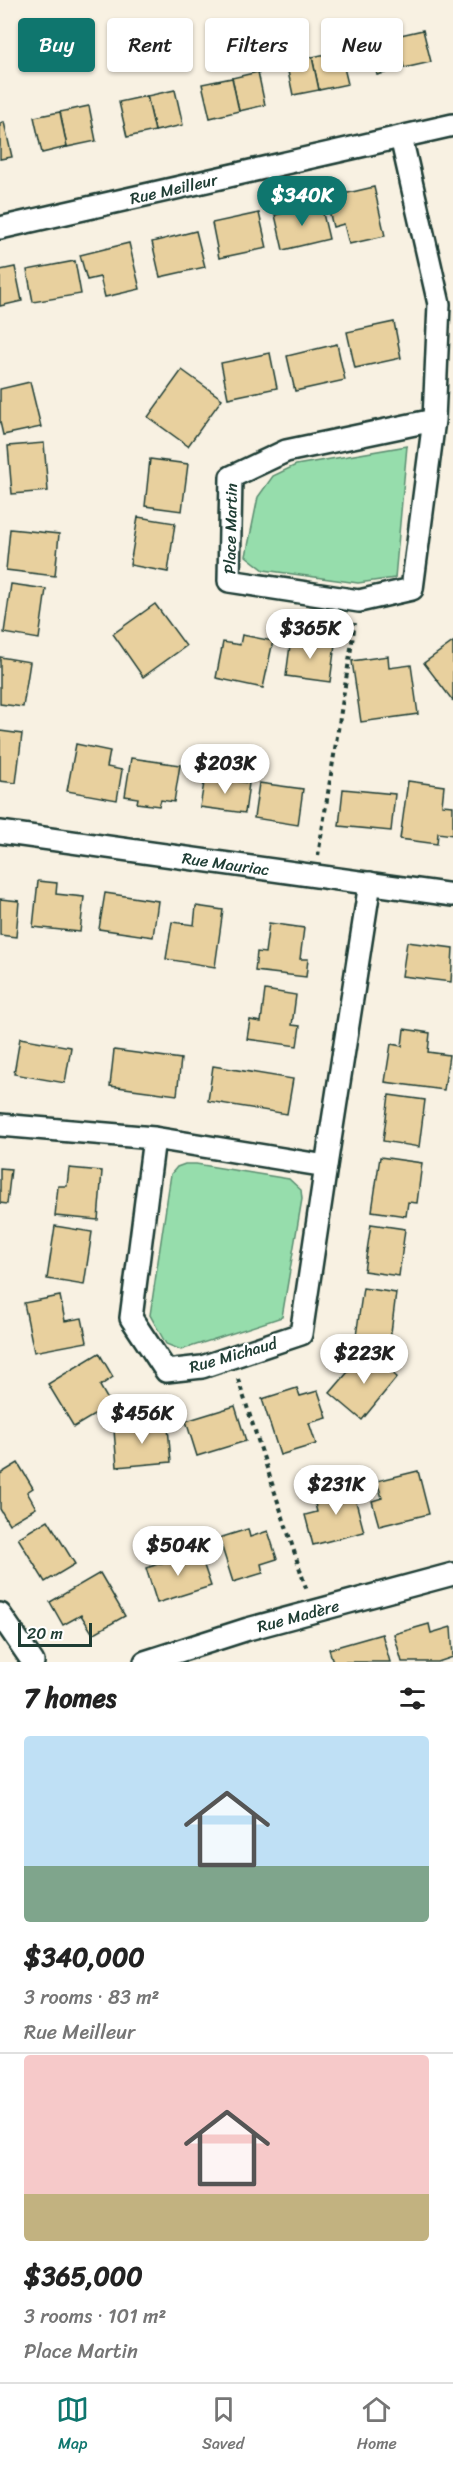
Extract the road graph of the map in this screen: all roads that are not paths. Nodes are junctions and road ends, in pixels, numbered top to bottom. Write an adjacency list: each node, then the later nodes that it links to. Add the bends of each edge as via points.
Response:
1 (453, 125): 2 (street, Rue Meilleur)
2 (401, 137): 3 (street, Rue Meilleur); 4 (street, Place Martin, via 439,304)
3 (0, 228)
4 (434, 420): 4 (street, Place Martin, via 412,589 359,602 229,581 231,477 286,451)
5 (0, 832): 6 (street, Rue Mauriac)
6 (369, 883): 7 (street, Rue Mauriac); 10 (street, Rue Michaud)
7 (453, 895)
8 (0, 1125): 9 (street)
9 (154, 1138): 10 (street); 10 (street, Rue Michaud, via 131,1318 166,1371 202,1367 301,1334)
10 (326, 1166)
11 (453, 1574): 14 (street, Rue Madère, via 248,1629)
12 (0, 1614): 13 (street)
13 (33, 1662)
14 (145, 1662)

